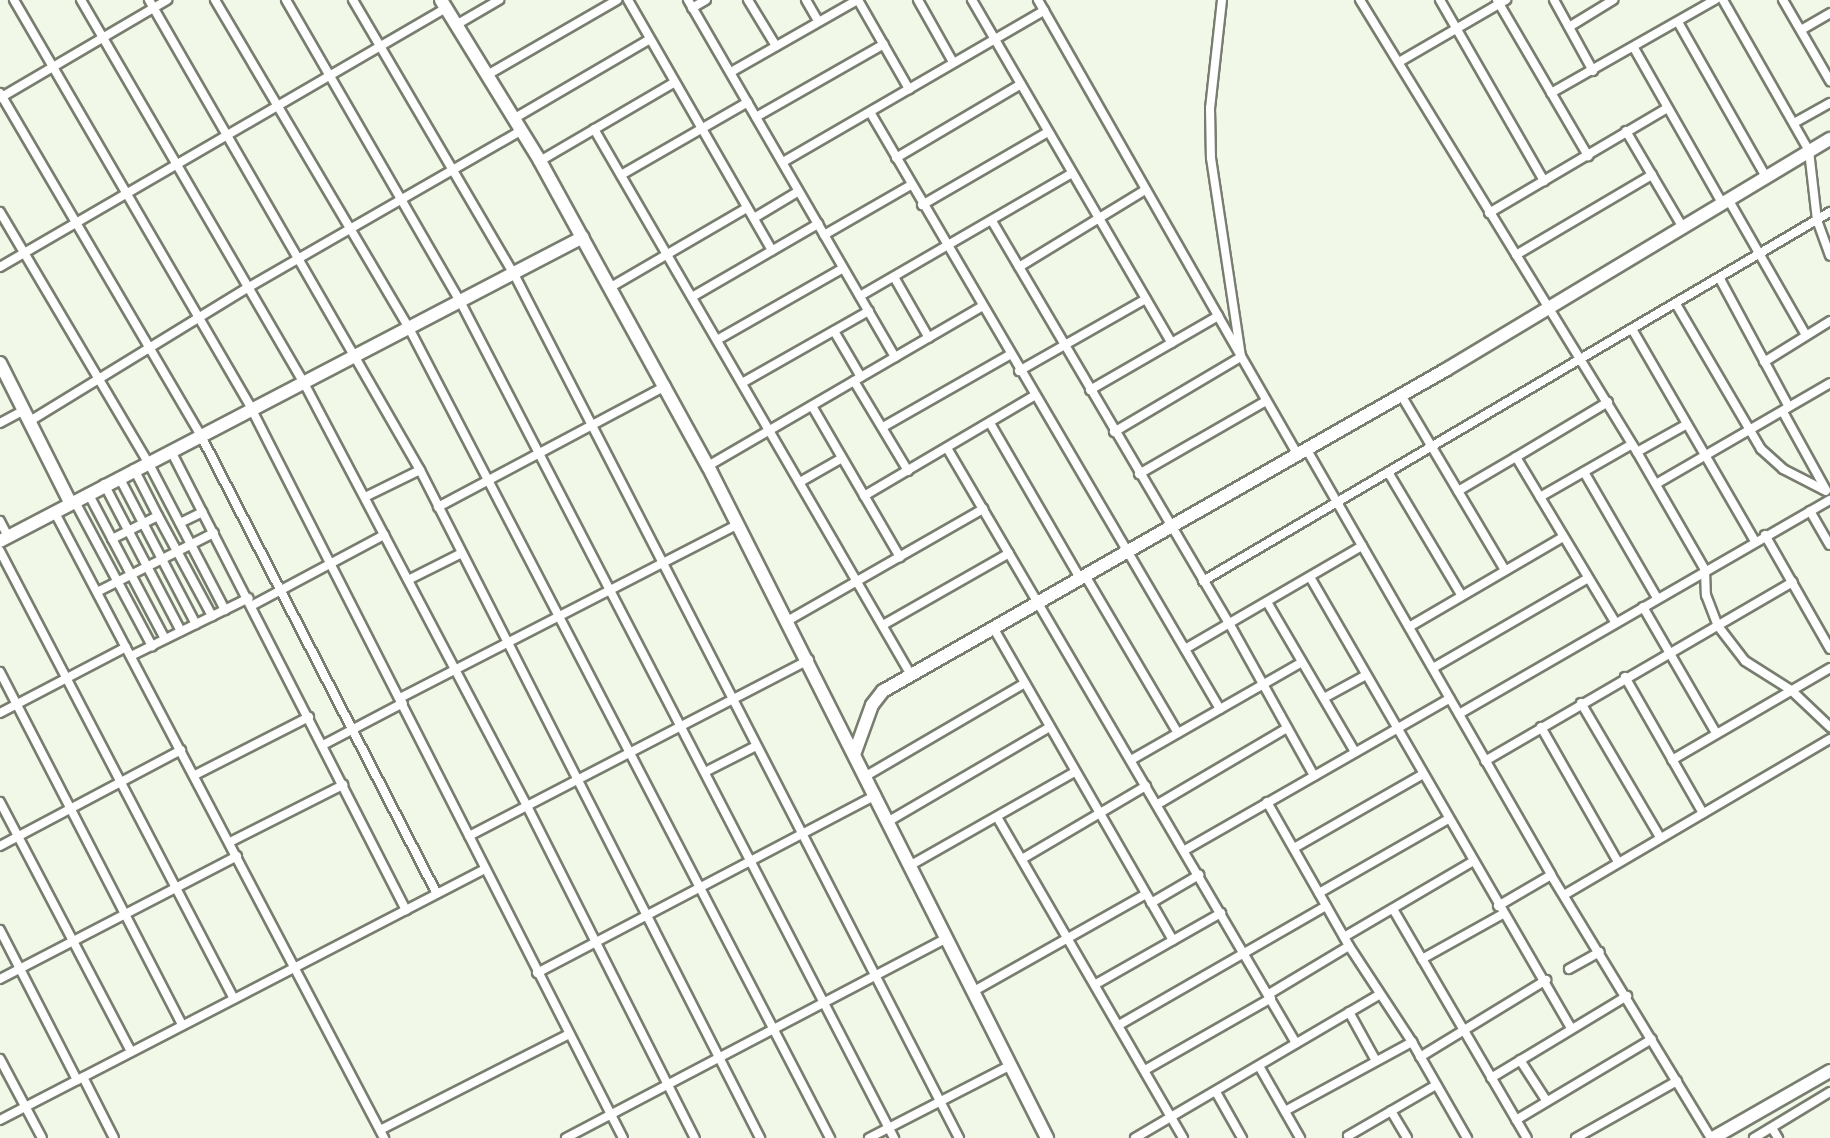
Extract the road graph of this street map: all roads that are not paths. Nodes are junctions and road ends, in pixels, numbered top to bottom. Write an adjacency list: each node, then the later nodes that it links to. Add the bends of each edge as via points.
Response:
1 (14, 0): 46 (street)
2 (81, 0): 37 (street)
3 (167, 0): 26 (street)
4 (215, 0): 59 (street)
5 (286, 0): 49 (street)
6 (353, 0): 41 (street)
7 (499, 0): 33 (street)
8 (617, 0): 50 (street)
9 (628, 0): 38 (street)
10 (706, 0): 28 (street)
11 (748, 0): 42 (street)
12 (806, 0): 31 (street)
13 (858, 0): 31 (street); 40 (street)
14 (918, 0): 44 (street)
15 (972, 0): 39 (street)
16 (1038, 0): 29 (street)
17 (1222, 0): 144 (street, via 1210,108 1211,158)
18 (1360, 0): 45 (street)
19 (1440, 0): 35 (street)
20 (1554, 0): 34 (street)
21 (1613, 0): 34 (street)
22 (1715, 0): 32 (street)
23 (1723, 0): 64 (street)
24 (1783, 0): 36 (street)
25 (1501, 1): 35 (street); 55 (street)
26 (151, 4): 37 (street); 70 (street)
27 (444, 4): 33 (street); 41 (street)
28 (690, 4): 48 (street)
29 (1044, 11): 39 (street); 85 (street)
30 (1830, 13): 36 (street)
31 (818, 21): 42 (street)
32 (1677, 22): 43 (street); 82 (street)
33 (456, 25): 50 (street)
34 (1569, 27): 47 (street)
35 (1457, 29): 45 (street); 83 (street)
36 (1801, 30): 51 (street)
37 (103, 38): 46 (street); 77 (street)
38 (650, 39): 52 (street); 63 (street)
39 (995, 39): 44 (street); 53 (street)
40 (884, 44): 54 (street); 62 (street)
41 (380, 46): 49 (street); 78 (street)
42 (776, 46): 48 (street)
43 (1634, 48): 47 (street); 60 (street)
44 (953, 62): 54 (street)
45 (1399, 62): 94 (street)
46 (54, 68): 56 (street); 86 (street)
47 (1593, 71): 55 (street)
48 (731, 72): 57 (street)
49 (328, 74): 59 (street); 88 (street)
50 (489, 74): 63 (street)
51 (1828, 74)
52 (675, 82): 65 (street); 66 (street)
53 (1021, 84): 69 (street); 74 (street)
54 (909, 89): 61 (street)
55 (1551, 93): 73 (street)
56 (1, 96): 99 (street)
57 (748, 102): 62 (street); 65 (street)
58 (1830, 103): 64 (street)
59 (277, 105): 70 (street); 102 (street)
60 (1667, 108): 68 (street); 89 (street)
61 (870, 112): 74 (street); 76 (street)
62 (756, 117): 76 (street)
63 (515, 118): 67 (street)
64 (1794, 123): 72 (street)
65 (702, 128): 80 (street); 91 (street)
66 (594, 129): 75 (street); 80 (street)
67 (522, 130): 75 (street); 78 (street)
68 (1626, 131): 73 (street); 81 (street)
69 (1048, 132): 79 (street); 90 (street)
70 (228, 135): 77 (street); 112 (street)
71 (1830, 139): 72 (street)
72 (1809, 151): 82 (street); 97 (street)
73 (1588, 156): 83 (street)
74 (896, 158): 84 (street)
75 (540, 161): 104 (street)
76 (783, 162): 87 (street)
77 (177, 164): 86 (street); 120 (street)
78 (454, 172): 88 (street); 116 (street)
79 (1072, 173): 96 (street); 98 (street)
80 (621, 175): 108 (street)
81 (1652, 175): 101 (street); 109 (street)
82 (1766, 177): 89 (street)
83 (1544, 181): 94 (street)
84 (911, 185): 90 (street); 103 (street)
85 (1145, 190): 96 (street); 129 (street)
86 (125, 191): 99 (street); 130 (street)
87 (799, 191): 95 (street); 100 (street)
88 (402, 201): 102 (street); 124 (street)
89 (1725, 201): 101 (street); 110 (street)
90 (922, 205): 105 (street)
91 (747, 208): 95 (street); 108 (street)
92 (0, 212): 107 (street)
93 (1830, 212): 97 (street)
94 (1489, 213): 109 (street)
95 (754, 218): 106 (street)
96 (1099, 218): 114 (street); 123 (street)
97 (1817, 220): 110 (street); 111 (street)
98 (992, 221): 105 (street); 114 (street)
99 (73, 223): 107 (street); 140 (street)
100 (818, 224): 103 (street); 106 (street)
101 (1682, 226): 127 (street)
102 (351, 230): 112 (street); 133 (street)
103 (824, 235): 115 (street)
104 (584, 237): 116 (street); 119 (street)
105 (946, 247): 117 (street); 126 (street)
106 (772, 250): 122 (street)
107 (24, 252): 113 (street); 149 (street)
108 (667, 253): 119 (street); 122 (street)
109 (1516, 255): 127 (street)
110 (1761, 255): 118 (street); 135 (street)
111 (1830, 256)
112 (300, 258): 120 (street); 142 (street)
113 (0, 267)
114 (1019, 267): 139 (street)
115 (843, 268): 121 (street); 137 (street)
116 (514, 274): 124 (street); 167 (street)
117 (894, 277): 121 (street); 136 (street)
118 (1720, 279): 125 (street); 146 (street)
119 (611, 286): 154 (street)
120 (249, 287): 130 (street); 151 (street)
121 (860, 296): 128 (street)
122 (692, 297): 137 (street)
123 (1146, 298): 138 (street); 139 (street)
124 (461, 303): 133 (street); 177 (street)
125 (1676, 304): 132 (street); 170 (street)
126 (981, 307): 136 (street); 141 (street)
127 (1552, 307): 145 (street); 156 (street)
128 (869, 311): 134 (street); 143 (street)
129 (1218, 316): 138 (street); 144 (street)
130 (201, 319): 140 (street); 161 (street)
131 (1830, 321): 135 (street)
132 (1632, 329): 145 (street); 166 (street)
133 (410, 330): 142 (street); 191 (street)
134 (834, 331): 150 (street); 152 (street)
135 (1806, 335): 146 (street)
136 (929, 338): 143 (street)
137 (717, 340): 152 (street)
138 (1172, 343): 155 (street)
139 (1064, 345): 148 (street); 155 (street)
140 (147, 349): 149 (street); 172 (street)
141 (1009, 355): 148 (street); 168 (street)
142 (357, 357): 151 (street); 185 (street)
143 (895, 357): 150 (street)
144 (1241, 357): 158 (street); 171 (street)
145 (1582, 358): 159 (street); 173 (street)
146 (1764, 362): 162 (street)
147 (0, 363): 163 (street)
148 (1019, 371): 157 (street)
149 (98, 378): 163 (street); 182 (street)
150 (857, 379): 160 (street); 168 (street)
151 (304, 383): 161 (street); 199 (street)
152 (742, 383): 169 (street)
153 (1830, 383): 162 (street)
154 (666, 386): 167 (street); 183 (street)
155 (1090, 390): 171 (street)
156 (1401, 395): 173 (street); 178 (street)
157 (1034, 396): 165 (street); 229 (street)
158 (1266, 401): 178 (street); 189 (street)
159 (1608, 402): 175 (street); 180 (street)
160 (812, 406): 169 (street); 181 (street)
161 (251, 408): 172 (street); 233 (street)
162 (1786, 410): 170 (street); 198 (street)
163 (27, 415): 164 (street); 201 (street)
164 (0, 423)
165 (990, 423): 174 (street); 240 (street)
166 (1687, 424): 175 (street); 179 (street)
167 (594, 425): 177 (street); 232 (street)
168 (883, 427): 186 (street)
169 (770, 430): 183 (street); 192 (street)
170 (1749, 430): 179 (street); 198 (street, via 1772,461)
171 (1114, 432): 189 (street)
172 (200, 434): 176 (street); 246 (street)
173 (1431, 446): 187 (street); 195 (street)
174 (947, 448): 186 (street); 204 (street)
175 (1635, 448): 188 (street); 194 (street)
176 (171, 451): 182 (street); 207 (street)
177 (541, 453): 191 (street); 247 (street)
178 (1302, 453): 202 (street); 213 (street)
179 (1705, 456): 194 (street); 221 (street)
180 (1516, 457): 195 (street); 200 (street)
181 (842, 458): 192 (street); 197 (street)
182 (148, 462): 184 (street); 211 (street)
183 (708, 466): 212 (street)
184 (134, 469): 190 (street); 208 (street)
185 (420, 470): 199 (street); 203 (street)
186 (908, 471): 197 (street)
187 (1388, 472): 202 (street); 249 (street)
188 (1584, 472): 200 (street); 250 (street)
189 (1139, 474): 213 (street)
190 (119, 477): 193 (street); 210 (street)
191 (490, 480): 203 (street); 258 (street)
192 (800, 482): 242 (street)
193 (104, 484): 196 (street); 214 (street)
194 (1656, 484): 236 (street)
195 (1458, 491): 235 (street)
196 (88, 493): 201 (street); 220 (street)
197 (864, 496): 230 (street)
198 (1829, 496): 206 (street)
199 (365, 497): 217 (street)
200 (1540, 497): 218 (street)
201 (72, 501): 205 (street); 244 (street)
202 (1337, 502): 224 (street); 243 (street)
203 (438, 507): 227 (street)
204 (983, 509): 228 (street); 230 (street)
205 (54, 511): 219 (street); 248 (street)
206 (1810, 511): 216 (street); 223 (street)
207 (202, 512): 211 (street); 215 (street)
208 (158, 516): 210 (street); 226 (street)
209 (0, 521): 219 (street)
210 (144, 523): 214 (street); 231 (street)
211 (180, 523): 222 (street)
212 (738, 524): 232 (street); 260 (street)
213 (1173, 526): 229 (street); 243 (street)
214 (129, 531): 220 (street); 234 (street)
215 (214, 533): 222 (street); 251 (street)
216 (1765, 535): 221 (street); 245 (street)
217 (384, 536): 233 (street); 241 (street)
218 (1563, 537): 235 (street); 239 (street)
219 (4, 539)
220 (112, 539): 237 (street)
221 (1755, 541): 236 (street)
222 (190, 545): 226 (street); 256 (street)
223 (1830, 545)
224 (1362, 546): 238 (street); 266 (street)
225 (0, 551): 286 (street)
226 (176, 552): 231 (street); 257 (street)
227 (462, 553): 241 (street); 270 (street)
228 (1009, 553): 253 (street); 264 (street)
229 (1128, 553): 240 (street); 273 (street)
230 (900, 557): 242 (street)
231 (162, 559): 234 (street); 255 (street)
232 (664, 563): 247 (street); 292 (street)
233 (330, 564): 246 (street); 293 (street)
234 (147, 567): 237 (street); 259 (street)
235 (1505, 570): 249 (street)
236 (1704, 570): 250 (street); 265 (street, via 1706,595)
237 (130, 575): 244 (street); 269 (street)
238 (1310, 577): 252 (street); 284 (street)
239 (1588, 578): 261 (street); 279 (street)
240 (1084, 579): 253 (street); 307 (street)
241 (408, 580): 281 (street)
242 (857, 581): 260 (street); 264 (street)
243 (1203, 581): 262 (street)
244 (117, 582): 248 (street); 271 (street)
245 (1793, 582): 265 (street); 274 (street)
246 (280, 589): 251 (street); 306 (street)
247 (612, 590): 258 (street); 300 (street)
248 (97, 592): 272 (street)
249 (1462, 596): 266 (street)
250 (1657, 598): 254 (street)
251 (251, 601): 256 (street); 299 (street)
252 (1268, 602): 262 (street); 278 (street)
253 (1039, 604): 267 (street); 316 (street)
254 (1643, 607): 261 (street); 275 (street)
255 (188, 610): 259 (street); 263 (street)
256 (225, 610): 257 (street)
257 (212, 616): 263 (street)
258 (559, 616): 270 (street); 315 (street)
259 (174, 617): 268 (street)
260 (789, 620): 277 (street)
261 (1615, 622): 298 (street)
262 (1229, 623): 273 (street); 288 (street)
263 (196, 624): 268 (street)
264 (883, 625): 283 (street)
265 (1718, 626): 275 (street); 289 (street, via 1745,661)
266 (1409, 627): 279 (street)
267 (994, 629): 283 (street); 287 (street)
268 (181, 631): 269 (street)
269 (165, 639): 271 (street)
270 (506, 644): 281 (street); 325 (street)
271 (152, 646): 276 (street)
272 (126, 647): 276 (street); 286 (street)
273 (1185, 649): 296 (street)
274 (1830, 649)
275 (1669, 652): 285 (street); 308 (street)
276 (131, 656): 312 (street)
277 (809, 660): 292 (street); 313 (street)
278 (1302, 662): 288 (street); 290 (street)
279 (1433, 668): 291 (street)
280 (1830, 668): 289 (street)
281 (455, 670): 293 (street); 333 (street)
282 (0, 672): 295 (street)
283 (911, 675): 313 (street, via 877,696)
284 (1366, 675): 290 (street); 305 (street)
285 (1625, 677): 294 (street); 317 (street)
286 (69, 678): 295 (street); 326 (street)
287 (1024, 683): 301 (street); 323 (street)
288 (1265, 684): 296 (street); 304 (street)
289 (1791, 690): 303 (street); 308 (street)
290 (1324, 698): 314 (street)
291 (1449, 698): 298 (street); 305 (street)
292 (732, 700): 300 (street); 311 (street)
293 (402, 701): 306 (street); 341 (street)
294 (1581, 703): 302 (street); 343 (street)
295 (17, 704): 297 (street); 334 (street)
296 (1220, 709): 307 (street)
297 (0, 713)
298 (1459, 714): 318 (street)
299 (309, 717): 310 (street); 322 (street)
300 (682, 727): 315 (street); 319 (street)
301 (1050, 727): 320 (street); 339 (street)
302 (1541, 727): 318 (street); 352 (street)
303 (1830, 727)
304 (1287, 728): 324 (street); 332 (street)
305 (1397, 728): 314 (street); 321 (street)
306 (352, 729): 310 (street); 360 (street)
307 (1178, 733): 316 (street)
308 (1716, 733): 317 (street)
309 (1830, 739): 336 (street)
310 (323, 745): 327 (street)
311 (756, 746): 319 (street); 340 (street)
312 (181, 750): 322 (street); 326 (street)
313 (855, 752): 323 (street)
314 (1355, 752): 324 (street)
315 (630, 753): 325 (street); 358 (street)
316 (1131, 760): 328 (street)
317 (1672, 760): 336 (street)
318 (1485, 761): 355 (street)
319 (705, 772): 350 (street)
320 (1075, 772): 335 (street); 337 (street)
321 (1423, 774): 338 (street); 346 (street)
322 (195, 775): 344 (street)
323 (866, 776): 329 (street)
324 (1314, 776): 331 (street)
325 (576, 781): 333 (street); 370 (street)
326 (121, 783): 334 (street); 357 (street)
327 (343, 785): 344 (street); 366 (street)
328 (1146, 786): 332 (street); 335 (street)
329 (876, 795): 339 (street); 340 (street)
330 (0, 802): 342 (street)
331 (1267, 802): 346 (street); 347 (street)
332 (1158, 804): 347 (street)
333 (527, 806): 341 (street); 376 (street)
334 (70, 810): 342 (street); 369 (street)
335 (1099, 813): 349 (street); 361 (street)
336 (1703, 813): 343 (street)
337 (997, 817): 349 (street); 353 (street)
338 (1448, 819): 351 (street); 359 (street)
339 (889, 821): 353 (street)
340 (802, 835): 350 (street); 386 (street)
341 (469, 836): 354 (street)
342 (18, 837): 345 (street); 377 (street)
343 (1660, 837): 352 (street)
344 (230, 842): 348 (street)
345 (0, 846)
346 (1294, 848): 359 (street)
347 (1185, 850): 356 (street)
348 (237, 856): 357 (street); 382 (street)
349 (1022, 860): 374 (street)
350 (751, 861): 358 (street); 395 (street)
351 (1473, 862): 365 (street); 367 (street)
352 (1618, 862): 362 (street)
353 (911, 866): 373 (street)
354 (485, 869): 360 (street); 385 (street)
355 (1551, 875): 362 (street); 367 (street)
356 (1199, 876): 363 (street); 368 (street)
357 (177, 887): 369 (street); 394 (street)
358 (698, 890): 370 (street); 401 (street)
359 (1319, 893): 364 (street)
360 (436, 894): 366 (street)
361 (1146, 894): 363 (street); 374 (street)
362 (1564, 895): 379 (street)
363 (1151, 903): 375 (street)
364 (1326, 906): 372 (street); 380 (street)
365 (1393, 909): 372 (street); 381 (street)
366 (406, 910): 382 (street)
367 (1500, 910): 381 (street); 388 (street)
368 (1221, 912): 375 (street); 380 (street)
369 (125, 914): 377 (street); 397 (street)
370 (646, 916): 376 (street); 409 (street)
371 (0, 930): 383 (street)
372 (1344, 937): 378 (street)
373 (947, 938): 386 (street); 390 (street)
374 (1069, 938): 389 (street); 390 (street)
375 (1173, 940): 389 (street)
376 (596, 941): 385 (street); 419 (street)
377 (72, 942): 383 (street); 406 (street)
378 (1349, 946): 391 (street); 392 (street)
379 (1600, 952): 384 (street); 393 (street)
380 (1245, 954): 392 (street); 398 (street)
381 (1422, 959): 400 (street)
382 (296, 967): 394 (street); 434 (street)
383 (20, 969): 387 (street); 416 (street)
384 (1569, 969)
385 (537, 973): 402 (street)
386 (876, 976): 395 (street); 424 (street)
387 (0, 979)
388 (1546, 980): 399 (street); 400 (street)
389 (1095, 984): 398 (street)
390 (974, 991): 412 (street)
391 (1379, 995): 396 (street); 404 (street)
392 (1270, 996): 405 (street); 414 (street)
393 (1627, 996): 399 (street); 403 (street)
394 (234, 999): 397 (street)
395 (826, 1004): 401 (street); 432 (street)
396 (1349, 1012): 405 (street); 411 (street)
397 (182, 1025): 406 (street)
398 (1119, 1025): 414 (street)
399 (1571, 1028): 410 (street)
400 (1464, 1031): 407 (street); 417 (street)
401 (772, 1032): 409 (street); 442 (street)
402 (568, 1034): 428 (street); 434 (street)
403 (1652, 1039): 418 (street); 423 (street)
404 (1412, 1042): 407 (street); 411 (street)
405 (1296, 1043): 413 (street)
406 (131, 1052): 416 (street)
407 (1420, 1057): 420 (street)
408 (0, 1059): 425 (street)
409 (720, 1059): 419 (street); 441 (street)
410 (1520, 1060): 417 (street); 423 (street)
411 (1376, 1061): 426 (street)
412 (1011, 1065): 424 (street); 446 (street)
413 (1259, 1066): 421 (street); 426 (street)
414 (1145, 1070): 429 (street)
415 (1830, 1071): 455 (street)
416 (80, 1078): 425 (street); 437 (street)
417 (1491, 1078): 431 (street)
418 (1677, 1081): 454 (street); 455 (street)
419 (668, 1084): 428 (street); 440 (street)
420 (1436, 1085): 427 (street); 452 (street)
421 (1216, 1092): 429 (street); 449 (street)
422 (1830, 1092): 433 (street)
423 (1546, 1100): 431 (street)
424 (940, 1101): 432 (street); 445 (street)
425 (26, 1107): 430 (street); 436 (street)
426 (1285, 1111): 450 (street)
427 (1391, 1111): 435 (street); 451 (street)
428 (611, 1115): 438 (street); 439 (street)
429 (1172, 1117): 447 (street); 448 (street)
430 (0, 1120)
431 (1516, 1120): 453 (street)
432 (889, 1127): 443 (street); 444 (street)
433 (1772, 1128): 456 (street); 457 (street)
434 (382, 1134)
435 (1347, 1137)
436 (42, 1138)
437 (114, 1138)
438 (567, 1138)
439 (623, 1138)
440 (695, 1138)
441 (760, 1138)
442 (830, 1138)
443 (869, 1138)
444 (894, 1138)
445 (959, 1138)
446 (1047, 1138)
447 (1135, 1138)
448 (1183, 1138)
449 (1242, 1138)
450 (1300, 1138)
451 (1407, 1138)
452 (1467, 1138)
453 (1527, 1138)
454 (1576, 1138)
455 (1712, 1138)
456 (1754, 1138)
457 (1778, 1138)

